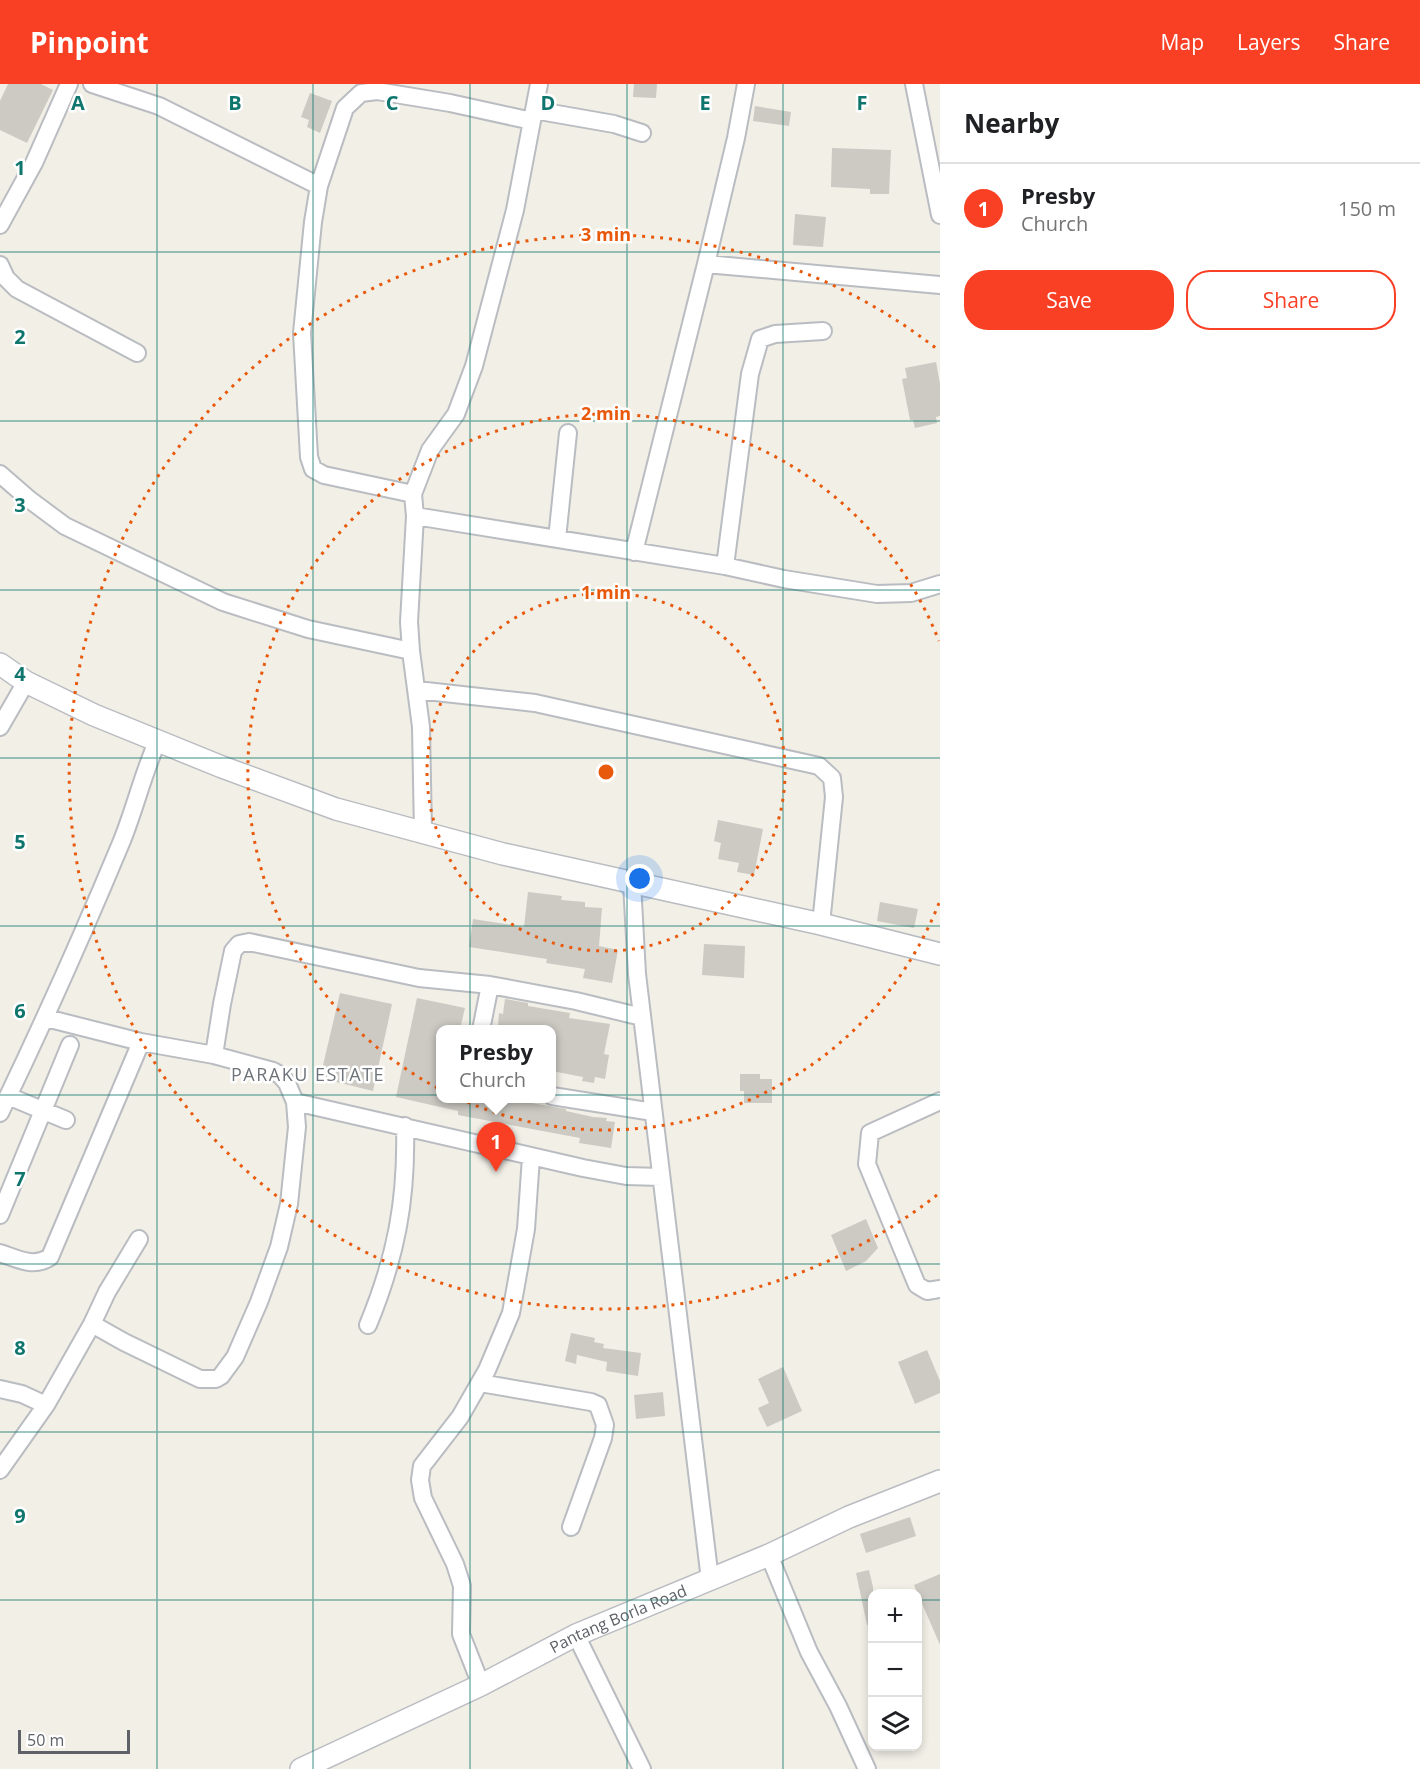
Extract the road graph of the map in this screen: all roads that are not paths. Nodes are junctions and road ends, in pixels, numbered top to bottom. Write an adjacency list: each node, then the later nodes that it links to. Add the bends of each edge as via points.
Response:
1 (69, 84): 10 (street, via 34,163)
2 (92, 84): 8 (street, via 159,106)
3 (540, 84): 6 (street)
4 (746, 84): 11 (street)
5 (914, 84): 9 (street)
6 (533, 116): 7 (street, via 614,124); 8 (street, via 377,91 361,93 345,108); 18 (street, via 515,210 474,366 456,414 430,450)
7 (642, 133)
8 (319, 186): 18 (street, via 302,333 309,457 314,469 324,475)
9 (940, 214)
10 (0, 225)
11 (706, 264): 13 (street); 21 (street)
12 (0, 265): 15 (street, via 17,289)
13 (940, 285)
14 (823, 331): 22 (street, via 775,334 760,339 750,374)
15 (137, 353)
16 (568, 433): 20 (street)
17 (0, 474): 24 (street, via 65,526 223,602 308,629)
18 (412, 494): 19 (street)
19 (415, 516): 20 (street); 24 (street)
20 (557, 539): 21 (street)
21 (634, 552): 22 (street)
22 (725, 566): 23 (street, via 877,594 911,592)
23 (940, 584)
24 (411, 651): 27 (street)
25 (0, 664): 26 (street)
26 (26, 681): 28 (street); 29 (street, via 94,715)
27 (417, 690): 30 (street); 32 (street, via 535,703 819,766 832,778 834,797)
28 (0, 727)
29 (158, 740): 30 (street, via 336,809); 36 (street, via 146,766 137,803)
30 (423, 833): 31 (street)
31 (632, 883): 32 (street); 35 (street)
32 (821, 924): 33 (street)
33 (940, 954)
34 (490, 985): 35 (street); 37 (street); 40 (street, via 419,978 249,942 239,944 233,951)
35 (642, 1017): 46 (street)
36 (46, 1018): 38 (street); 41 (street)
37 (482, 1025)
38 (141, 1042): 40 (street); 54 (street, via 50,1257 31,1263)
39 (70, 1045): 45 (street)
40 (214, 1055): 44 (street, via 280,1075)
41 (8, 1096): 45 (street); 47 (street)
42 (556, 1097): 46 (street)
43 (940, 1101): 55 (street, via 870,1133 867,1164 917,1285 927,1291)
44 (295, 1102): 49 (street); 56 (street, via 296,1138 279,1247 235,1357 221,1376 201,1379)
45 (42, 1110): 48 (street); 52 (street)
46 (653, 1112): 51 (street)
47 (0, 1113)
48 (66, 1120)
49 (405, 1126): 50 (street); 57 (street, via 400,1222 384,1287)
50 (531, 1156): 51 (street, via 626,1176); 58 (street, via 526,1229 511,1313)
51 (661, 1177): 65 (street)
52 (0, 1215)
53 (139, 1239): 56 (street)
54 (0, 1253)
55 (940, 1289)
56 (92, 1324): 60 (street)
57 (368, 1325)
58 (480, 1383): 63 (street, via 598,1405 603,1438); 67 (street, via 460,1417 422,1466 420,1480 423,1498 462,1586 461,1634)
59 (0, 1389): 60 (street)
60 (46, 1405): 61 (street)
61 (0, 1470)
62 (940, 1481): 64 (street, Pantang Borla Road, via 849,1517)
63 (572, 1527)
64 (769, 1555): 65 (street, Pantang Borla Road); 70 (street, via 809,1652)
65 (710, 1580): 66 (street, Pantang Borla Road)
66 (576, 1635): 67 (street, Pantang Borla Road); 69 (street)
67 (481, 1684): 68 (street, Pantang Borla Road)
68 (301, 1769)
69 (642, 1769)
70 (867, 1769)

